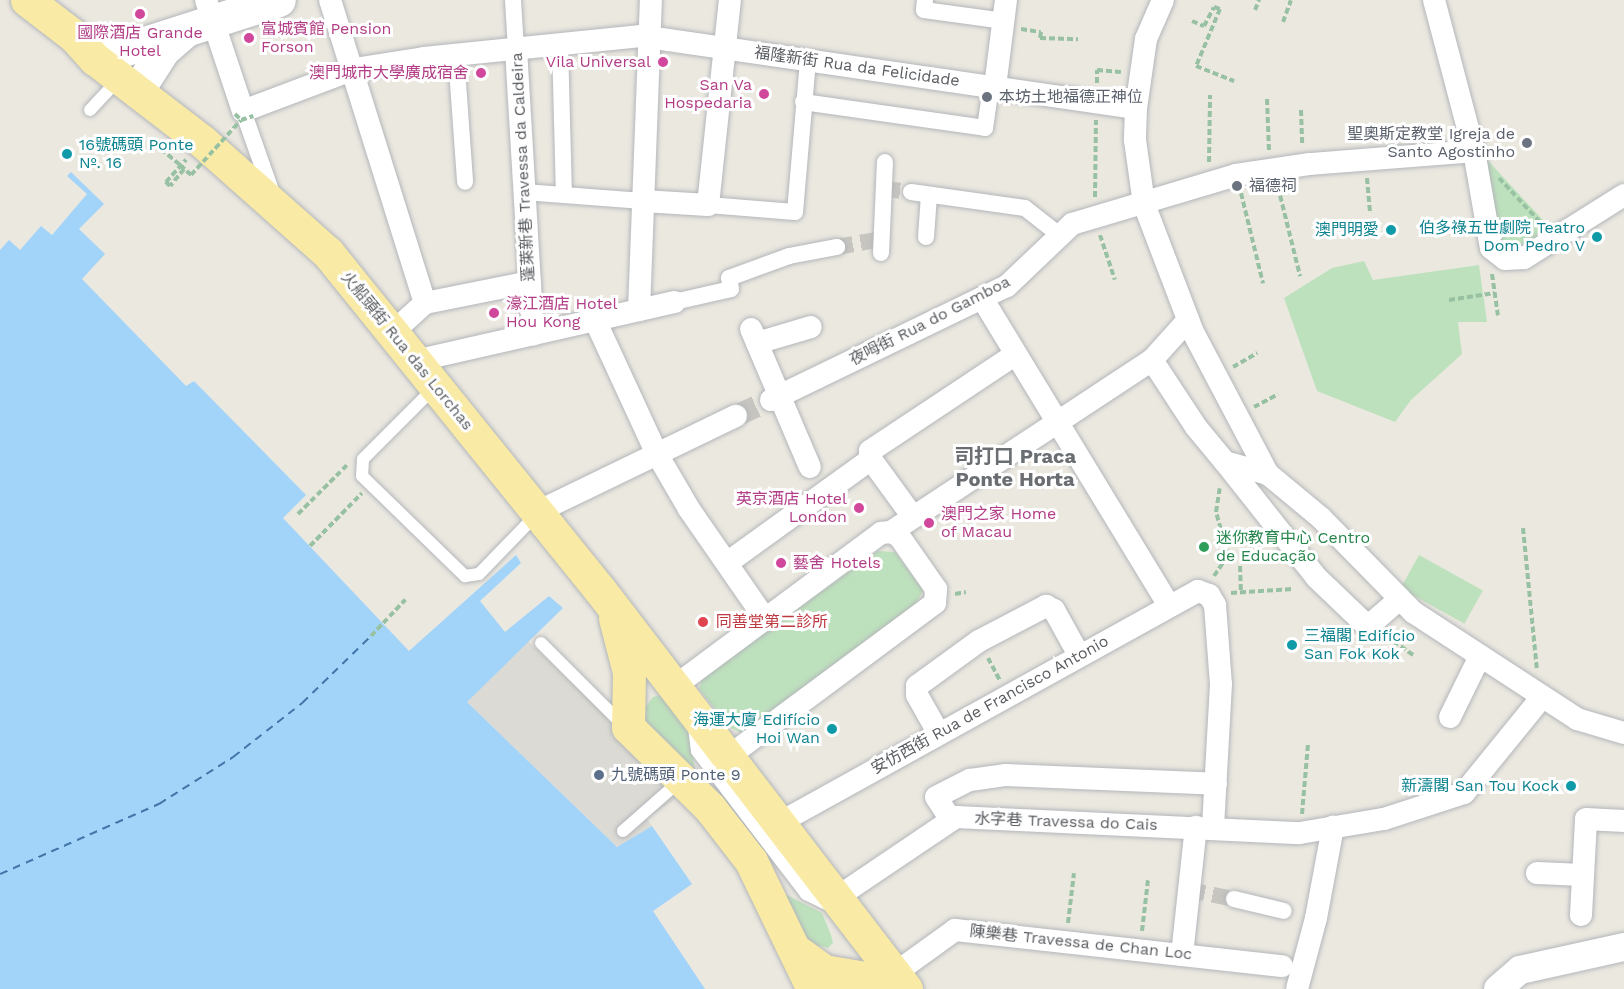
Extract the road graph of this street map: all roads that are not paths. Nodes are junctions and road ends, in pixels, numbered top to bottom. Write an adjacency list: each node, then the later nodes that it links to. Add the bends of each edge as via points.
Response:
1 (279, 0): 10 (main road)
2 (330, 0): 18 (street)
3 (513, 0): 15 (street, 蓬萊新巷 Travessa da Caldeira)
4 (651, 0): 12 (street)
5 (730, 0): 14 (street)
6 (926, 0): 11 (street, via 924,10)
7 (1163, 0): 22 (street, via 1146,39)
8 (1434, 0): 25 (street)
9 (31, 3): 19 (main road, 火船頭街 Rua das Lorchas)
10 (202, 16): 19 (main road); 19 (main road, via 163,50); 24 (street)
11 (1004, 16): 20 (street)
12 (650, 37): 13 (street, 福隆新街 Rua da Felicidade); 14 (street, 福隆新街 Rua da Felicidade); 33 (street)
13 (561, 44): 15 (street, 福隆新街 Rua da Felicidade); 30 (street)
14 (724, 48): 17 (street, 福隆新街 Rua da Felicidade); 35 (street)
15 (516, 49): 16 (street, 福隆新街 Rua da Felicidade); 28 (street, 蓬萊新巷 Travessa da Caldeira)
16 (456, 55): 18 (street, 福隆新街 Rua da Felicidade); 27 (street)
17 (808, 60): 20 (street, 福隆新街 Rua da Felicidade); 21 (street)
18 (354, 69): 24 (street, 福隆新街 Rua da Felicidade); 44 (street)
19 (117, 76): 23 (lane); 36 (main road, 火船頭街 Rua das Lorchas)
20 (993, 87): 21 (street, via 986,128); 22 (street, 福隆新街 Rua da Felicidade)
21 (803, 102): 35 (street, via 795,212)
22 (1136, 108): 34 (street, via 1135,140)
23 (90, 110)
24 (243, 115): 36 (street)
25 (1474, 151): 32 (street, via 1487,240 1497,255 1515,260); 34 (street, 夜呣街 Rua do Gamboa, via 1272,169 1236,175)
26 (885, 162): 40 (street)
27 (465, 182)
28 (524, 192): 30 (street); 41 (street, 蓬萊新巷 Travessa da Caldeira)
29 (911, 192): 31 (street)
30 (564, 195): 33 (street)
31 (929, 195): 37 (street, via 1025,208); 38 (street)
32 (1624, 195)
33 (643, 201): 35 (street); 45 (street)
34 (1144, 204): 37 (street, 夜呣街 Rua do Gamboa, via 1072,224); 47 (street)
35 (708, 205)
36 (276, 207): 49 (main road, 火船頭街 Rua das Lorchas, via 328,254)
37 (1058, 234): 42 (street, 夜呣街 Rua do Gamboa, via 1012,282)
38 (926, 237)
39 (837, 247): 43 (street, via 789,256 729,278 731,289)
40 (881, 253)
41 (530, 282): 44 (street); 50 (street, 蓬萊新巷 Travessa da Caldeira)
42 (982, 298): 51 (street); 55 (street, 夜呣街 Rua do Gamboa)
43 (674, 302): 45 (street)
44 (425, 303): 49 (street)
45 (639, 310): 46 (street)
46 (595, 320): 50 (street); 58 (street)
47 (1188, 320): 52 (street); 62 (street)
48 (811, 327): 55 (street, via 754,336)
49 (392, 333): 53 (main road, 火船頭街 Rua das Lorchas)
50 (532, 334): 53 (street)
51 (1016, 354): 57 (street); 59 (street, via 871,449)
52 (1152, 360): 57 (street); 60 (street, via 1196,427)
53 (415, 361): 54 (main road, 火船頭街 Rua das Lorchas)
54 (435, 387): 63 (main road, 火船頭街 Rua das Lorchas); 63 (lane, via 363,459 366,480 465,576 479,574)
55 (775, 398): 61 (street)
56 (736, 416): 58 (street)
57 (1057, 422): 64 (street); 69 (street)
58 (657, 454): 63 (street); 66 (street)
59 (871, 459): 64 (street); 66 (street)
60 (1225, 462): 62 (street); 68 (street, via 1317,578 1368,624)
61 (810, 467)
62 (1268, 474): 68 (street, via 1321,518)
63 (537, 513): 67 (main road, 火船頭街 Rua das Lorchas)
64 (913, 517): 65 (street)
65 (891, 532): 70 (street, via 881,533); 81 (street, via 899,536 936,589 935,603)
66 (727, 563): 70 (street)
67 (600, 590): 74 (main road, 火船頭街 Rua das Lorchas); 76 (main road, via 624,643)
68 (1400, 598): 73 (street, via 1413,612)
69 (1169, 605): 72 (street, 安仿西街 Rua de Francisco Antonio); 83 (street, 安仿西街 Rua de Francisco Antonio, via 1192,592 1206,594 1215,605 1221,684)
70 (766, 620): 74 (street)
71 (541, 643): 80 (lane)
72 (1079, 655): 79 (street, 安仿西街 Rua de Francisco Antonio); 79 (street, via 1054,610 1046,606 979,641 918,686 917,696)
73 (1480, 656): 75 (street); 77 (street)
74 (683, 697): 76 (main road, via 652,686 634,697); 81 (main road, 火船頭街 Rua das Lorchas); 93 (lane, via 697,751 711,770 806,894)
75 (1542, 697): 78 (street, via 1577,719); 88 (street, 水字巷 Travessa do Cais, via 1464,793 1384,819)
76 (629, 706): 80 (main road, via 628,727)
77 (1450, 717)
78 (1624, 733)
79 (939, 734): 86 (street, 安仿西街 Rua de Francisco Antonio)
80 (636, 738): 82 (main road)
81 (728, 757): 86 (main road, 火船頭街 Rua das Lorchas)
82 (681, 780): 89 (lane); 97 (main road, via 710,808 751,861)
83 (1216, 784): 84 (street, via 1005,775 970,780 936,797); 87 (street)
84 (951, 820): 87 (street, 水字巷 Travessa do Cais); 93 (street, 水字巷 Travessa do Cais)
85 (1624, 821): 91 (street, via 1586,819)
86 (778, 823): 93 (main road, 火船頭街 Rua das Lorchas)
87 (1205, 828): 88 (street, 水字巷 Travessa do Cais, via 1300,832); 98 (street)
88 (1333, 828): 102 (street, via 1316,918)
89 (623, 831)
90 (1537, 873): 91 (street)
91 (1583, 875): 95 (street)
92 (1234, 899): 94 (street)
93 (843, 906): 97 (main road, via 853,935 843,954 823,963); 100 (main road, 火船頭街 Rua das Lorchas)
94 (1284, 911)
95 (1581, 915)
96 (1624, 947): 103 (street, via 1520,970)
97 (796, 950): 100 (main road, via 824,971); 101 (main road)
98 (1182, 955): 99 (street, 陳樂巷 Travessa de Chan Loc); 100 (street, 陳樂巷 Travessa de Chan Loc, via 955,930)
99 (1282, 966)
100 (901, 984)
101 (813, 989)
102 (1297, 989)
103 (1498, 989)

